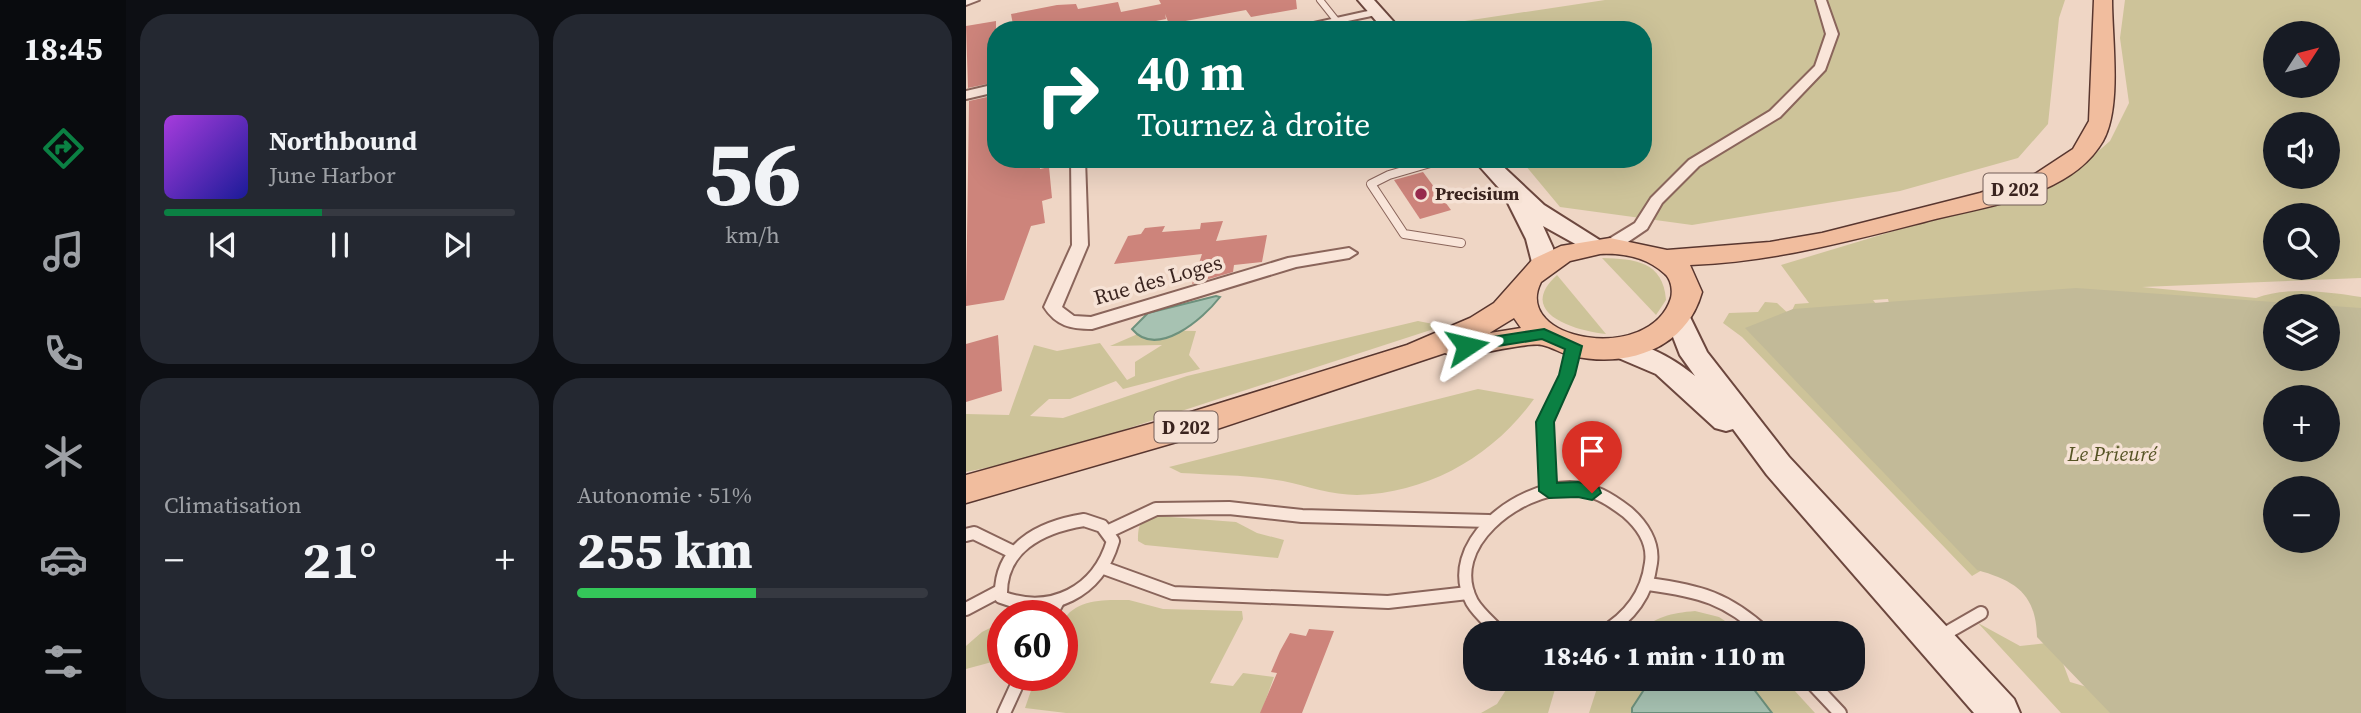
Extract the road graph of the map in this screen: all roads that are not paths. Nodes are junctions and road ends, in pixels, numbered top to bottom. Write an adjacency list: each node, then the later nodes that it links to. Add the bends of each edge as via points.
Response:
1 (974, 0): 5 (street)
2 (1320, 0): 7 (lane)
3 (1821, 0): 18 (street, via 1832,34 1821,67 1775,114 1694,163 1656,201)
4 (2104, 0): 19 (main road, D 202, via 2102,114 2091,144 2075,159 2051,175 2012,190)
5 (966, 2)
6 (1371, 6): 7 (street); 9 (main road)
7 (1336, 20): 8 (street)
8 (1331, 21)
9 (1385, 21)
10 (987, 90): 11 (street)
11 (966, 94)
12 (1077, 168): 20 (street, Rue des Loges, via 1080,245 1053,307 1059,317 1073,323 1091,323 1294,262)
13 (1413, 168): 16 (lane, via 1371,184 1404,234)
14 (1491, 168): 15 (main road)
15 (1515, 193): 17 (main road, via 1564,230); 21 (main road, via 1533,228)
16 (1461, 243)
17 (1603, 246): 18 (main road); 21 (main road, via 1567,253)
18 (1651, 246): 19 (main road, D 202, via 1709,257); 23 (main road, via 1683,276)
19 (1786, 248): 23 (main road, D 202)
20 (1349, 253)
21 (1542, 265): 22 (main road)
22 (1522, 294): 24 (main road, via 1528,320); 27 (main road, D 202, via 1512,307 1483,324)
23 (1684, 305): 26 (main road, via 1648,340); 28 (main road, via 1694,355)
24 (1544, 334): 25 (main road); 27 (main road, D 202)
25 (1574, 346): 26 (main road); 30 (lane, via 1567,375 1545,422)
26 (1619, 348): 28 (main road, via 1666,367)
27 (1404, 357): 29 (main road, D 202, via 1110,450)
28 (1778, 466): 46 (main road)
29 (966, 489)
30 (1549, 491): 31 (lane, via 1516,501); 36 (lane, via 1578,489 1606,497 1629,511 1645,532 1652,557)
31 (1489, 521): 32 (lane, via 1315,516 1229,508 1156,509); 38 (lane, via 1473,542 1466,568)
32 (1109, 531): 34 (lane, via 1099,523 1066,522); 35 (lane, via 1113,541)
33 (966, 535): 34 (lane, via 974,533)
34 (1013, 552): 37 (lane, via 999,576)
35 (1104, 568): 38 (lane, via 1173,593 1388,602); 40 (lane, via 1084,587)
36 (1648, 584): 44 (lane, via 1636,607); 45 (lane, via 1711,593 1740,608)
37 (1000, 591): 39 (lane); 41 (lane)
38 (1468, 593): 43 (lane)
39 (1008, 600)
40 (1060, 600)
41 (966, 608)
42 (1981, 613): 46 (lane)
43 (1487, 621)
44 (1621, 621)
45 (1753, 621)
46 (1934, 640): 51 (main road)
47 (1014, 691): 49 (lane)
48 (1819, 691): 50 (lane)
49 (1004, 713)
50 (1840, 713)
51 (2000, 713)

